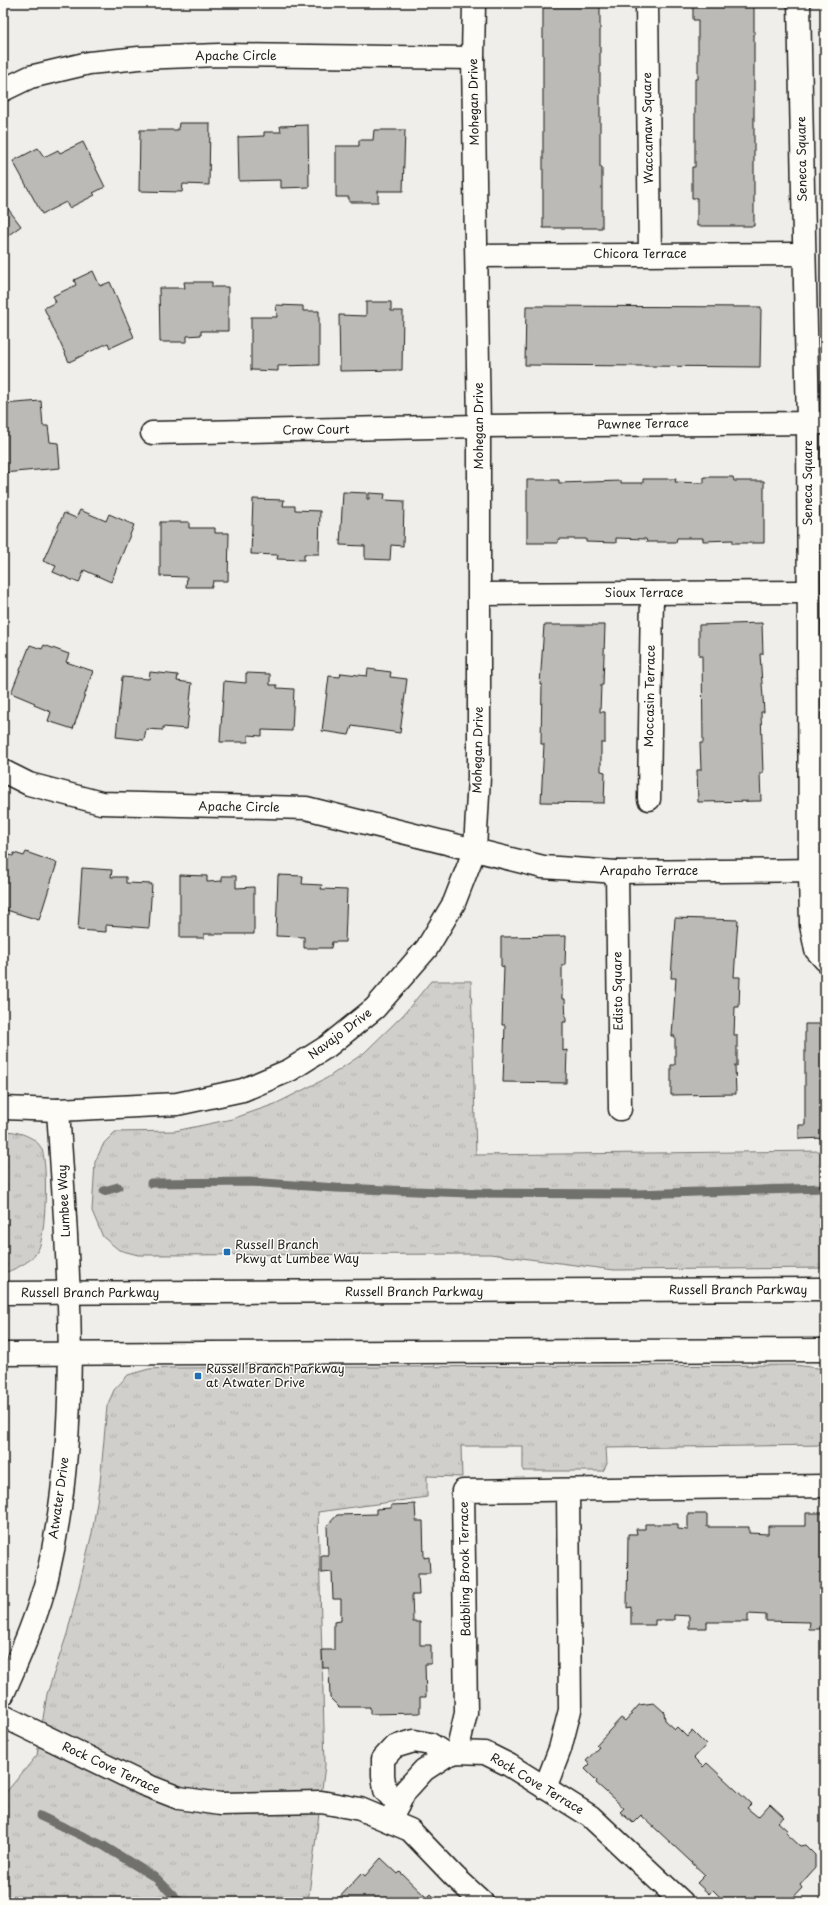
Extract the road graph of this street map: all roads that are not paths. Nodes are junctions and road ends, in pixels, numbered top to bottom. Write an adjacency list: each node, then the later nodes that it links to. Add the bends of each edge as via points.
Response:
1 (474, 3): 4 (street, Mohegan Drive)
2 (647, 3): 6 (street, Waccamaw Square)
3 (799, 3): 7 (street, Seneca Square)
4 (473, 58): 5 (street, Apache Circle, via 219,55 139,58 88,63 30,77); 8 (street, Mohegan Drive)
5 (3, 90)
6 (650, 254): 7 (street, Chicora Terrace); 8 (street, Chicora Terrace)
7 (803, 254): 9 (street, Seneca Square)
8 (477, 256): 10 (street, Mohegan Drive)
9 (816, 423): 10 (street, Pawnee Terrace); 12 (street, Seneca Square)
10 (479, 426): 11 (street, Crow Court); 14 (street, Mohegan Drive)
11 (152, 433)
12 (808, 592): 13 (street, Sioux Terrace); 18 (street, Seneca Square)
13 (652, 593): 14 (street, Sioux Terrace); 16 (street, Moccasin Terrace)
14 (480, 594): 17 (street, Mohegan Drive)
15 (3, 771): 17 (street, Apache Circle, via 29,784 101,803 306,808)
16 (649, 799)
17 (475, 849): 19 (street, Arapaho Terrace, via 543,867); 23 (street, Navajo Drive, via 454,903 427,948 375,1008 328,1046 290,1070 243,1090 177,1104)
18 (817, 870): 19 (street, Arapaho Terrace); 20 (street, Seneca Square, via 811,925 816,950)
19 (617, 872): 22 (street, Edisto Square)
20 (825, 960)
21 (3, 1108): 23 (street, Navajo Drive)
22 (620, 1109)
23 (58, 1110): 26 (street, Lumbee Way)
24 (825, 1289): 26 (street, Russell Branch Parkway)
25 (3, 1293): 26 (street, Russell Branch Parkway)
26 (69, 1293): 29 (street, Atwater Drive)
27 (825, 1350): 29 (street)
28 (3, 1354): 29 (street)
29 (69, 1355): 32 (street, Atwater Drive, via 68,1437 61,1499 46,1579 24,1645)
30 (825, 1486): 31 (street, Babbling Brook Terrace)
31 (568, 1490): 34 (street, Babbling Brook Terrace, via 463,1491 466,1713); 35 (street, via 570,1710 560,1749)
32 (3, 1694)
33 (3, 1716): 36 (street, Rock Cove Terrace, via 142,1784 179,1798 220,1804 321,1802)
34 (452, 1753): 35 (street, Rock Cove Terrace, via 485,1753); 36 (street, via 424,1770 405,1791); 36 (street, via 414,1741 394,1747 383,1759 385,1790)
35 (545, 1788): 38 (street, Rock Cove Terrace, via 590,1816)
36 (394, 1813): 37 (street, Rock Cove Terrace)
37 (482, 1902)
38 (682, 1902)

